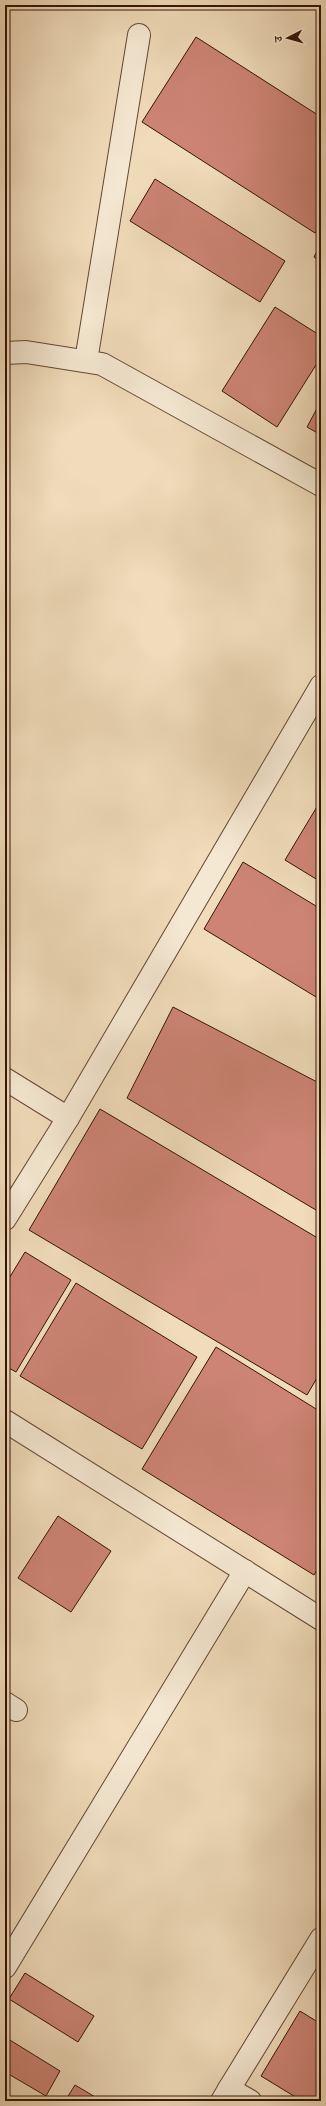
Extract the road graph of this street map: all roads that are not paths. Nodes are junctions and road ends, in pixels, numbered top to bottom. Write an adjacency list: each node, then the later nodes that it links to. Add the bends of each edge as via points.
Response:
1 (139, 35): 3 (street)
2 (5, 353): 3 (street, via 26,352)
3 (86, 361): 4 (street, via 102,364)
4 (321, 485)
5 (321, 686): 7 (street)
6 (5, 1079): 7 (street)
7 (68, 1118): 8 (street)
8 (5, 1219)
9 (5, 1421): 10 (street)
10 (245, 1571): 11 (street); 13 (street)
11 (321, 1619)
12 (321, 1939): 14 (street)
13 (5, 1967)
14 (226, 2095): 15 (street)
15 (250, 2101)

